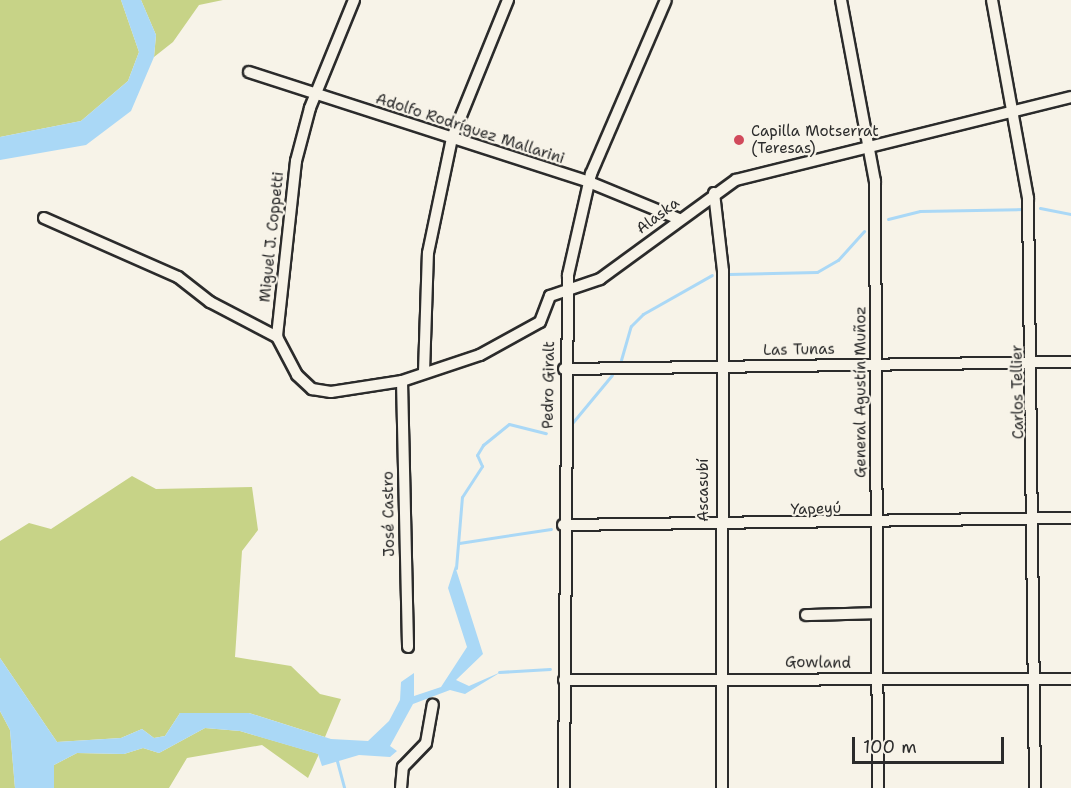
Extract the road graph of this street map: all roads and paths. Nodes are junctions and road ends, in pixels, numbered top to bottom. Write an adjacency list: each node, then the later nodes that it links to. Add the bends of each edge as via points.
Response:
1 (354, 0): 7 (street, Miguel J. Coppetti)
2 (508, 0): 10 (street)
3 (666, 0): 12 (street, Pedro Giralt)
4 (841, 0): 11 (street, General Agustín Muñoz)
5 (992, 0): 9 (street, Carlos Tellier)
6 (249, 72): 7 (street, Adolfo Rodríguez Mallarini)
7 (315, 94): 10 (street, Adolfo Rodríguez Mallarini); 17 (street, Miguel J. Coppetti, via 288,206)
8 (1071, 97): 9 (street, Alaska)
9 (1012, 110): 11 (street, Alaska); 19 (street, Carlos Tellier, via 1029,198)
10 (452, 138): 12 (street, Adolfo Rodríguez Mallarini); 23 (street, via 428,254)
11 (872, 146): 13 (street, Alaska, via 736,180); 20 (street, General Agustín Muñoz)
12 (589, 182): 15 (street, Adolfo Rodríguez Mallarini, via 665,208); 16 (street, Pedro Giralt)
13 (714, 193): 15 (street, Alaska); 21 (street, Ascasubí, via 723,271)
14 (44, 218): 17 (street, via 178,276 210,302)
15 (679, 219): 16 (street, Alaska, via 600,279)
16 (567, 291): 22 (street, Pedro Giralt); 23 (street, Alaska, via 550,296 544,318 533,326 480,355)
17 (277, 337): 24 (street, Alaska, via 297,375 312,389 331,392)
18 (1071, 362): 19 (street, Las Tunas)
19 (1034, 363): 20 (street, Las Tunas); 25 (street, Carlos Tellier)
20 (876, 364): 21 (street, Las Tunas); 27 (street, General Agustín Muñoz)
21 (720, 366): 22 (street, Las Tunas); 29 (street, Ascasubí)
22 (564, 369): 28 (street, Pedro Giralt)
23 (424, 372): 24 (street, Alaska)
24 (402, 381): 32 (street, José Castro)
25 (1035, 518): 26 (street, Yapeyú); 27 (street, Yapeyú); 36 (street, Carlos Tellier)
26 (1071, 518)
27 (874, 522): 29 (street, Yapeyú); 30 (street, General Agustín Muñoz)
28 (563, 525): 29 (street, Yapeyú); 37 (street, Pedro Giralt)
29 (719, 526): 33 (street, Ascasubí)
30 (876, 613): 31 (street); 34 (street, General Agustín Muñoz)
31 (806, 615)
32 (408, 647)
33 (721, 677): 34 (street, Gowland); 37 (street, Gowland); 41 (street, Ascasubí)
34 (877, 678): 36 (street, Gowland); 42 (street, General Agustín Muñoz)
35 (1071, 678): 36 (street, Gowland)
36 (1034, 679): 43 (street, Carlos Tellier)
37 (564, 680): 40 (street, Pedro Giralt)
38 (434, 705): 39 (street, via 426,742 403,767)
39 (401, 788)
40 (564, 788)
41 (722, 788)
42 (878, 788)
43 (1035, 788)

